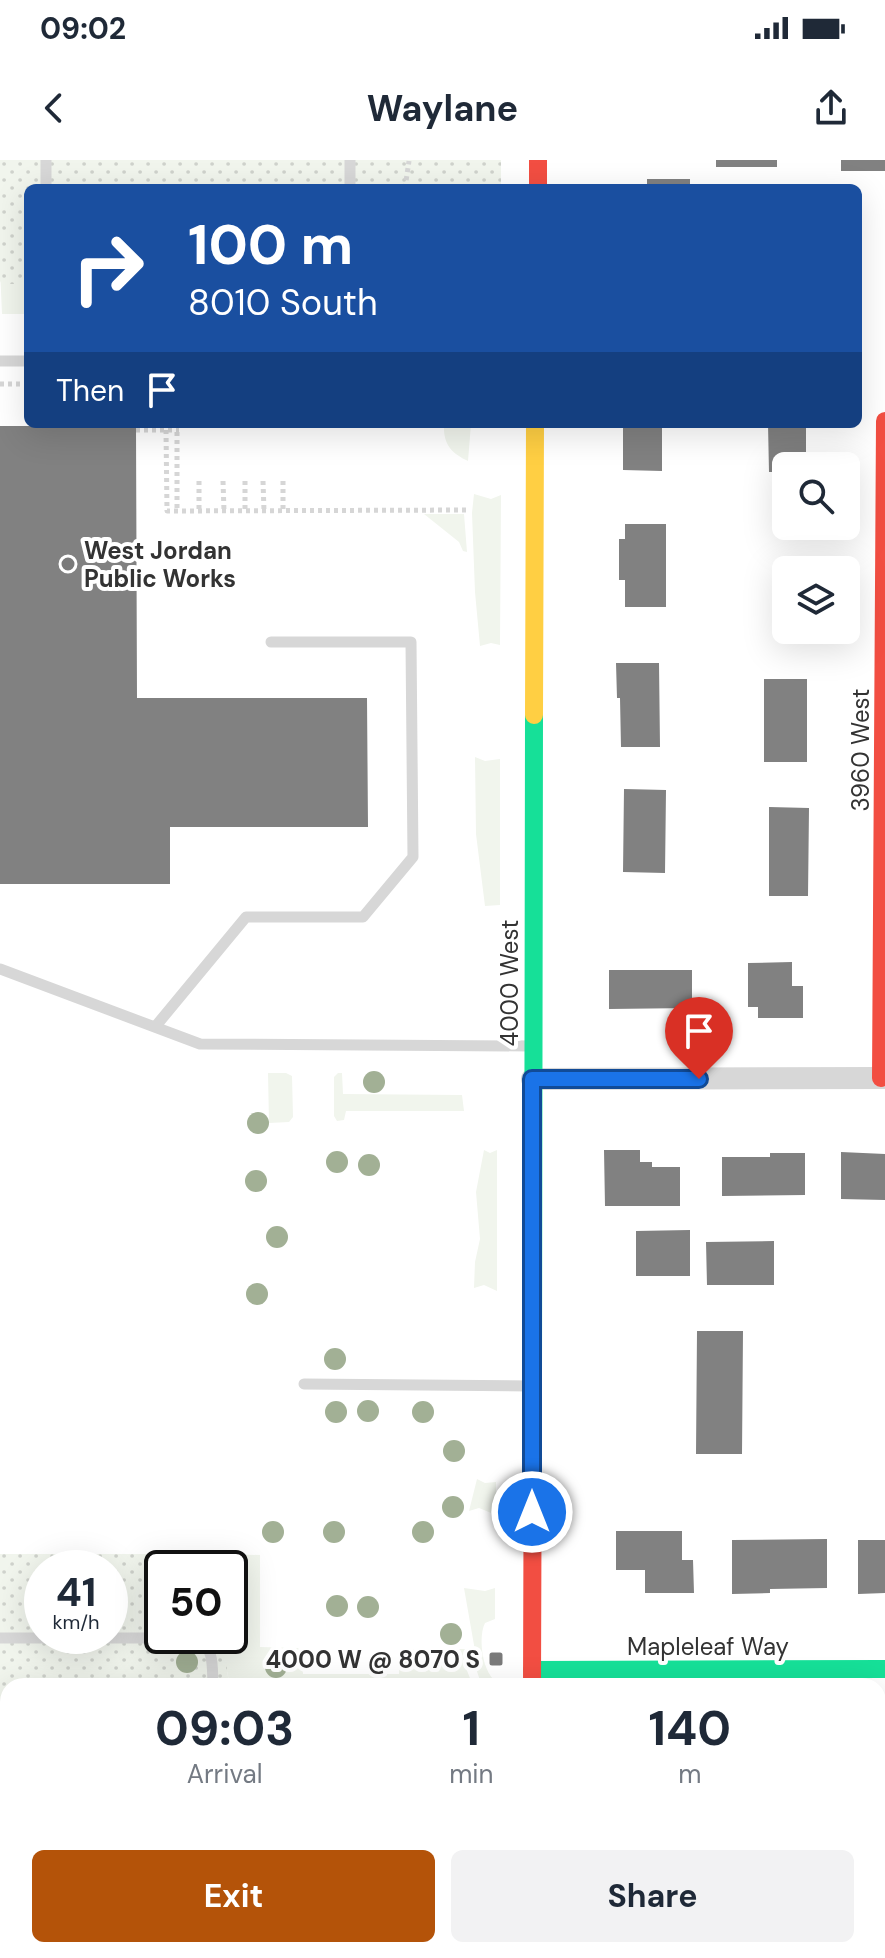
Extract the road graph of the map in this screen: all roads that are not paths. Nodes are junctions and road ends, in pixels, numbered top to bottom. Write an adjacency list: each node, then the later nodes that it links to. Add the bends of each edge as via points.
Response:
1 (46, 160): 4 (lane)
2 (350, 160): 5 (lane)
3 (538, 160): 6 (main road)
4 (46, 184)
5 (350, 184)
6 (538, 184)
7 (0, 361): 8 (lane)
8 (24, 361)
9 (884, 421): 12 (main road, 3960 West)
10 (535, 428): 15 (main road, 4000 West)
11 (271, 642): 14 (lane, via 411,642 413,857 363,917 246,917)
12 (885, 765): 16 (main road, 3960 West)
13 (0, 969): 14 (lane)
14 (155, 1027): 15 (lane, via 200,1044)
15 (532, 1046): 17 (main road, 4000 West)
16 (883, 1078): 17 (street)
17 (532, 1079): 19 (main road, 4000 West)
18 (304, 1384): 19 (lane)
19 (532, 1386): 23 (main road, 4000 West)
20 (0, 1638): 22 (lane, via 197,1638 206,1643 212,1658)
21 (885, 1669): 24 (main road, Mapleleaf Way)
22 (213, 1678)
23 (532, 1678): 24 (main road, Mapleleaf Way)
24 (779, 1678)

